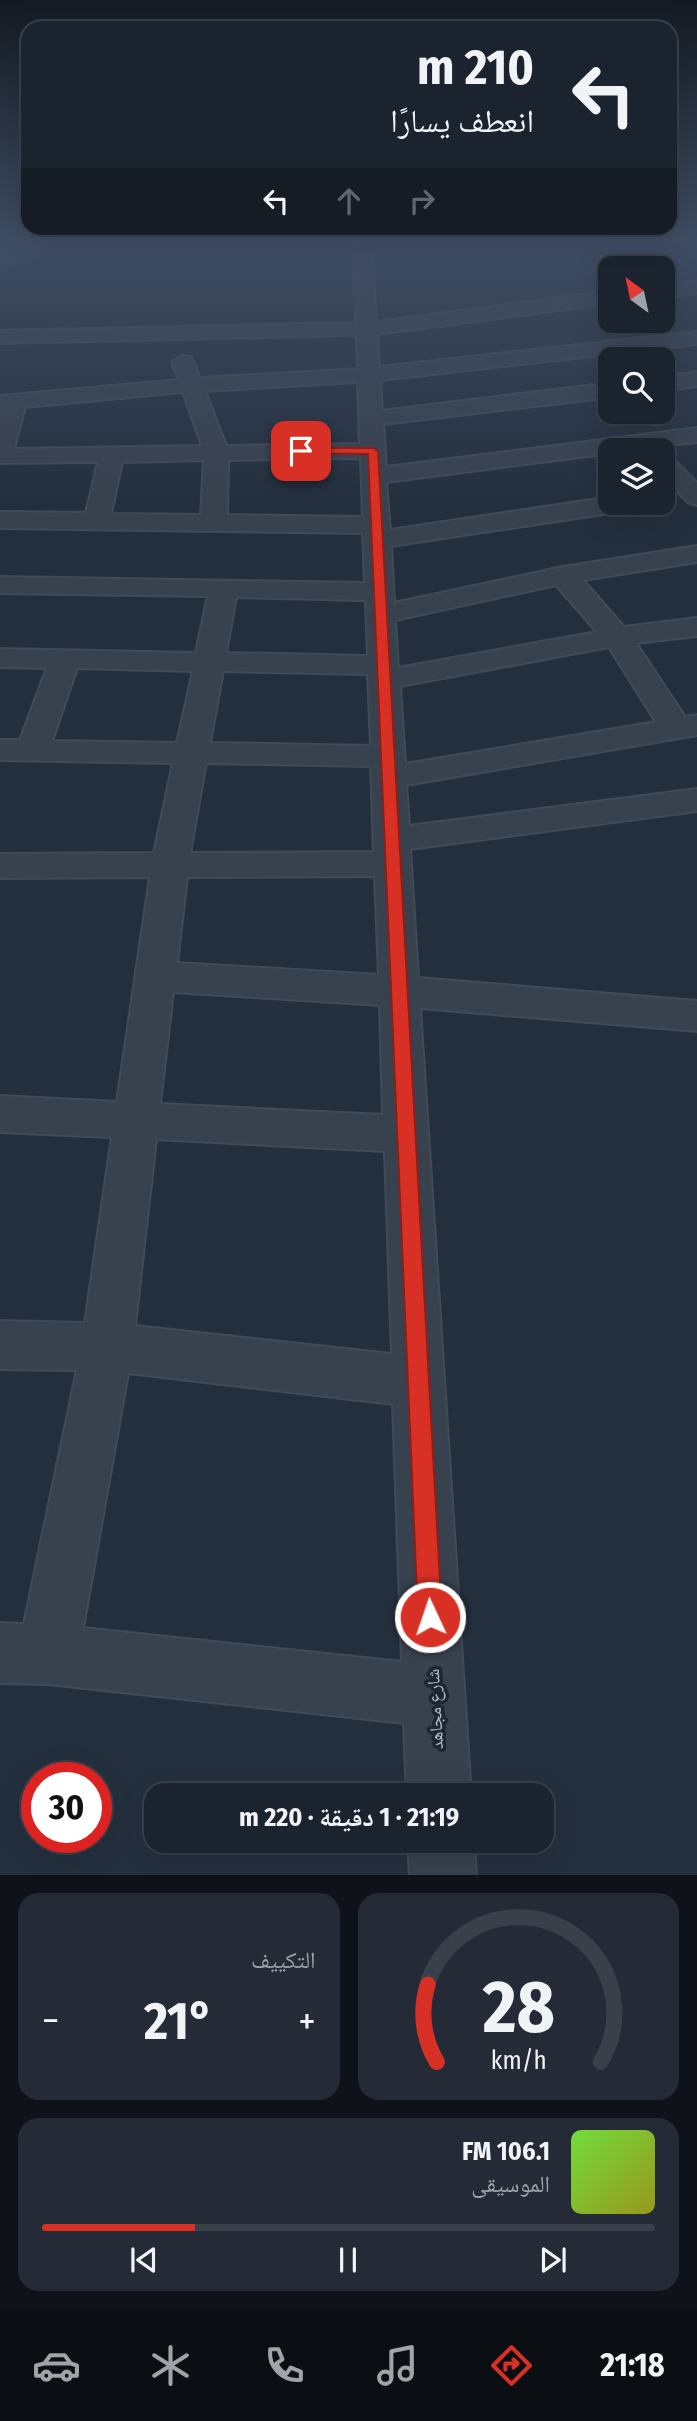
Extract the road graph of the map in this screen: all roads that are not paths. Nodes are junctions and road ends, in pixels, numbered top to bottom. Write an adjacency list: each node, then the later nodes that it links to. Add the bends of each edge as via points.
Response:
1 (366, 326): 4 (street, شارع مجاهد)
2 (393, 326): 4 (street)
3 (514, 326): 10 (street)
4 (366, 329): 5 (street); 11 (street, شارع مجاهد)
5 (174, 334): 6 (street); 14 (street)
6 (0, 337)
7 (697, 338): 8 (street)
8 (643, 347)
9 (598, 353): 10 (street)
10 (536, 356): 11 (street)
11 (369, 375): 14 (street); 21 (street, شارع مجاهد)
12 (697, 379): 13 (street)
13 (675, 382)
14 (191, 385): 16 (street); 22 (street)
15 (598, 393): 21 (street)
16 (8, 402): 23 (street, via 0,456)
17 (675, 420): 18 (street)
18 (694, 435): 19 (street)
19 (675, 439)
20 (598, 447): 21 (street)
21 (372, 449): 22 (street); 31 (street, شارع مجاهد)
22 (216, 452): 23 (street); 30 (street)
23 (112, 454): 29 (street)
24 (675, 474): 25 (street)
25 (696, 494): 26 (street)
26 (675, 496)
27 (598, 506): 31 (street)
28 (0, 520): 29 (street)
29 (97, 520): 30 (street)
30 (215, 523): 31 (street)
31 (376, 533): 36 (street, شارع مجاهد)
32 (697, 554): 33 (street)
33 (563, 575): 36 (street); 38 (street)
34 (0, 585): 35 (street)
35 (224, 588): 36 (street); 41 (street)
36 (380, 603): 42 (street, شارع مجاهد)
37 (697, 627): 38 (street)
38 (617, 637): 42 (street); 43 (street)
39 (0, 658): 40 (street)
40 (66, 659): 41 (street); 45 (street)
41 (211, 663): 42 (street); 46 (street)
42 (384, 673): 47 (street, شارع مجاهد)
43 (686, 727): 47 (street)
44 (0, 750): 45 (street)
45 (33, 750): 46 (street)
46 (190, 751): 47 (street); 50 (street)
47 (388, 767): 49 (street, شارع مجاهد)
48 (697, 800): 49 (street)
49 (393, 852): 50 (street); 53 (street, شارع مجاهد)
50 (170, 863): 51 (street); 52 (street)
51 (0, 866)
52 (156, 976): 53 (street); 56 (street)
53 (399, 991): 54 (street); 57 (street, شارع مجاهد)
54 (697, 1016)
55 (0, 1114): 56 (street)
56 (138, 1123): 57 (street); 59 (street)
57 (406, 1134): 60 (street, شارع مجاهد)
58 (0, 1345): 59 (street)
59 (107, 1347): 60 (street); 61 (street)
60 (419, 1382): 62 (street, شارع مجاهد)
61 (24, 1653): 62 (street)
62 (434, 1696): 63 (street, شارع مجاهد)
63 (438, 1783)
64 (442, 1853): 65 (street)
65 (443, 1875)

